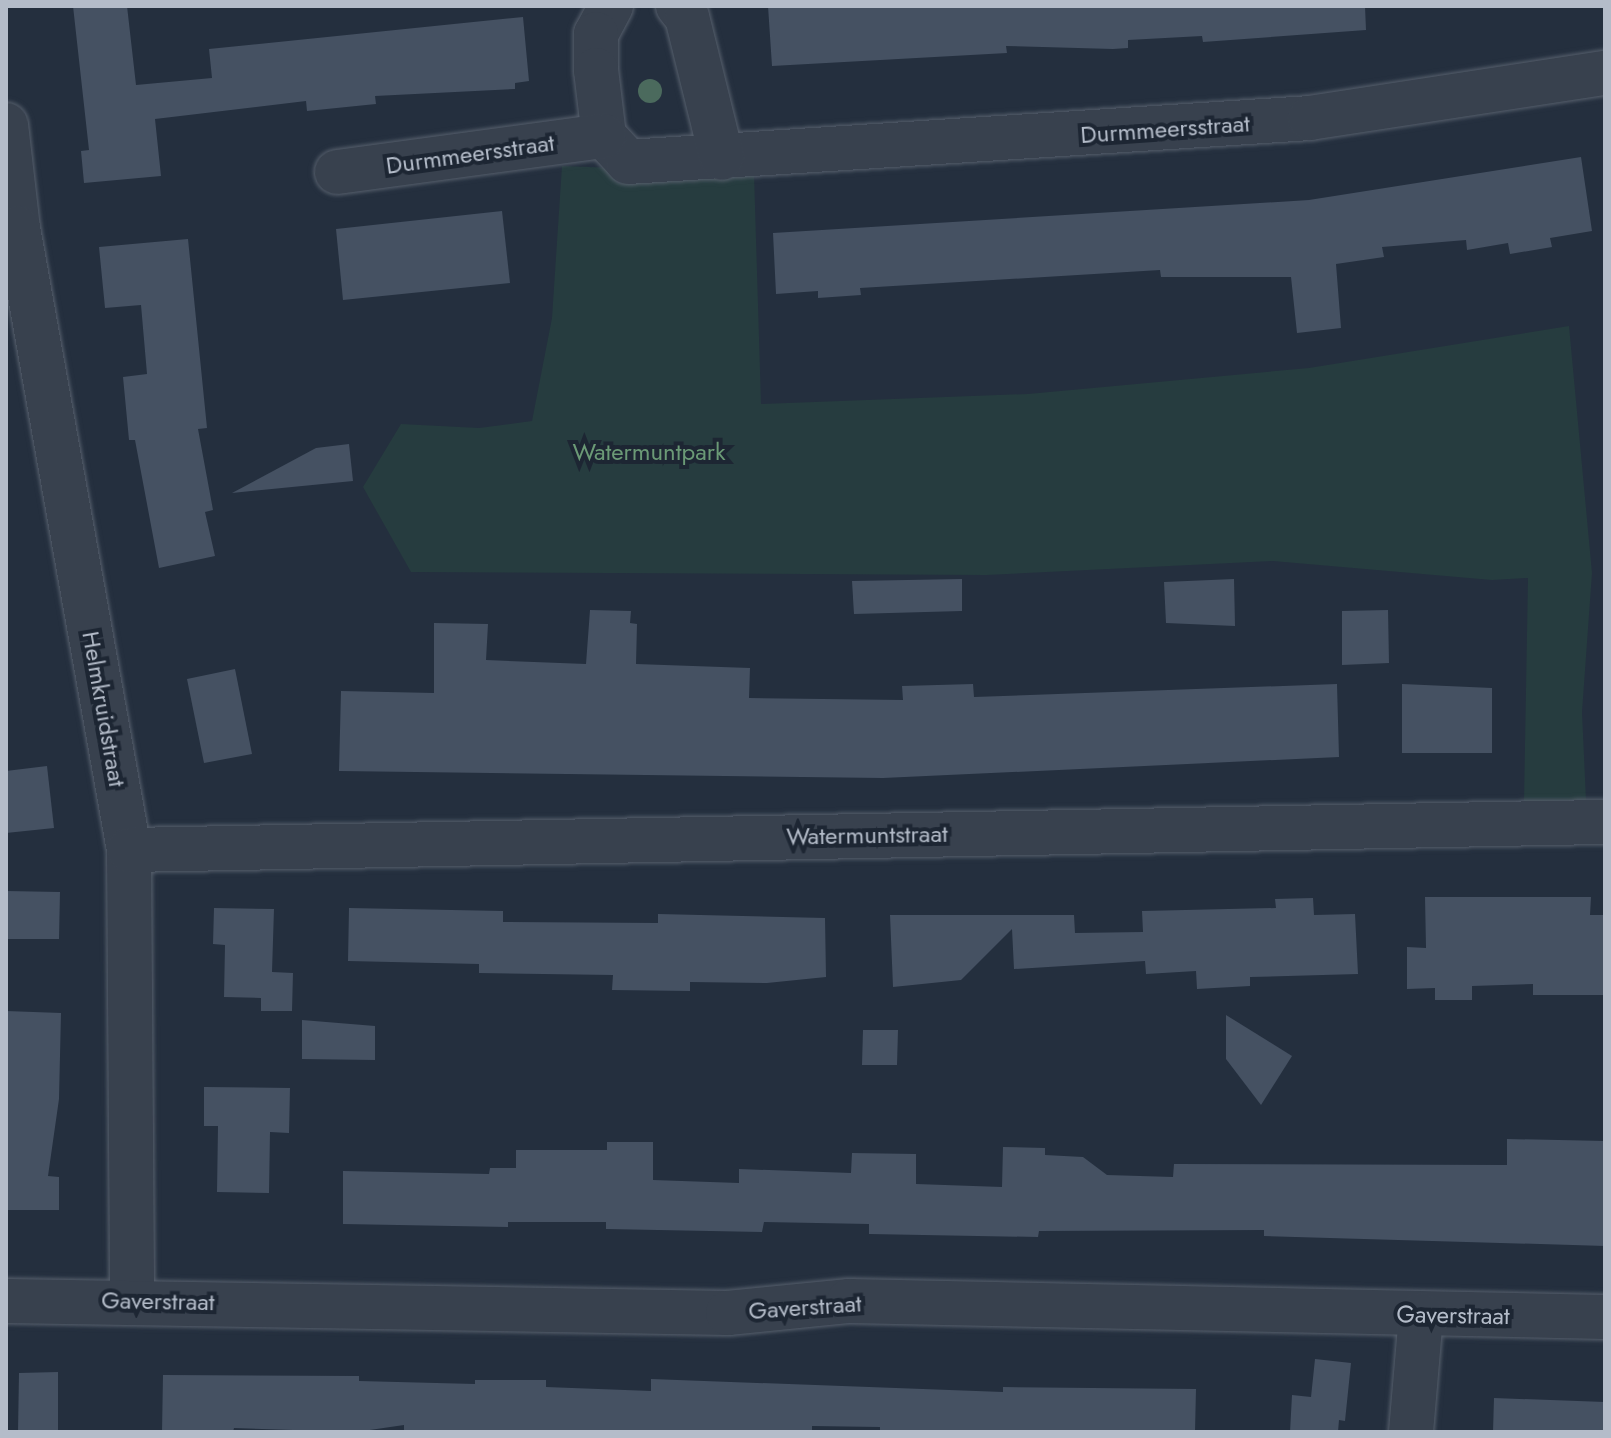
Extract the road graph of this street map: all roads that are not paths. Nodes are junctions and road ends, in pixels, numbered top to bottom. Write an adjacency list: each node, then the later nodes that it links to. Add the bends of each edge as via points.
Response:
1 (611, 6): 5 (street, via 596,34)
2 (678, 6): 6 (street, via 687,17)
3 (1605, 73): 6 (street, Durmmeersstraat, via 1310,118)
4 (6, 125): 9 (street, Helmkruidstraat, via 21,244)
5 (604, 136): 6 (street, Durmmeersstraat, via 628,162); 7 (street, Durmmeersstraat)
6 (722, 158)
7 (337, 172)
8 (1605, 822): 9 (street, Watermuntstraat)
9 (129, 850): 10 (street, Helmkruidstraat)
10 (132, 1299): 11 (street, Gaverstraat); 12 (street, Gaverstraat, via 728,1313 849,1301)
11 (6, 1301)
12 (1421, 1315): 13 (street, Gaverstraat); 14 (street)
13 (1605, 1317)
14 (1411, 1432)

